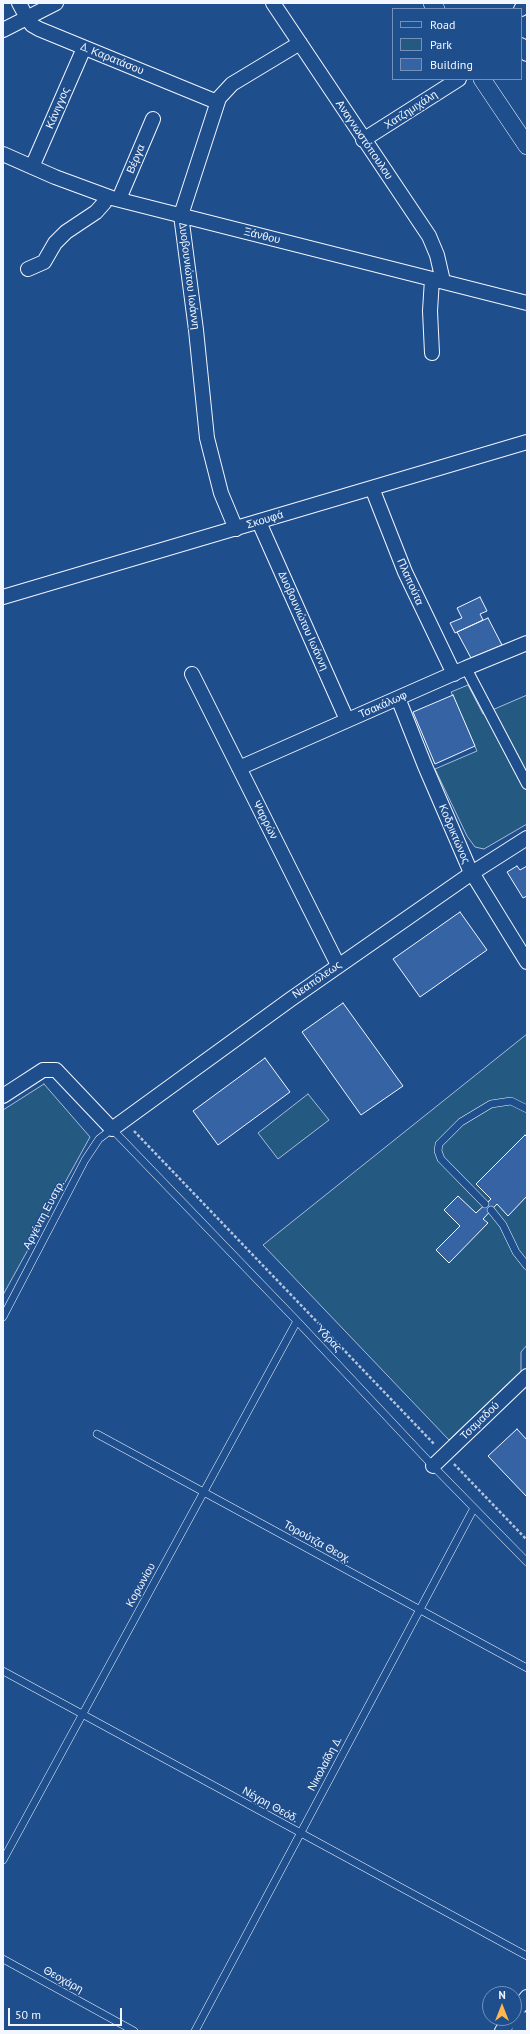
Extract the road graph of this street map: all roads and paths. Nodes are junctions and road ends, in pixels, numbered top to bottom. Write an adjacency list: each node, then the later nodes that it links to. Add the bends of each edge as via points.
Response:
1 (19, 3): 4 (street, Δ. Καρατάσου)
2 (56, 3): 4 (street)
3 (272, 3): 6 (street, Αναγνωστόπουλου)
4 (27, 18): 5 (street); 7 (street, Δ. Καρατάσου, via 39,29)
5 (3, 30)
6 (300, 43): 10 (street, Δυοβουνιώτου Ιωάννη, via 232,84); 12 (street, Αναγνωστόπουλου)
7 (84, 48): 10 (street, Δ. Καρατάσου); 15 (street, Κάνιγγος)
8 (457, 80): 12 (street, Χατζημιχάλη)
9 (483, 80): 13 (street)
10 (217, 102): 17 (street, Δυοβουνιώτου Ιωάννη)
11 (153, 119): 16 (street, Βέργα)
12 (363, 140): 19 (street, Αναγνωστόπουλου, via 429,236 437,255)
13 (527, 146)
14 (3, 154): 15 (street, Ξάνθου)
15 (32, 167): 16 (street, Ξάνθου)
16 (113, 198): 17 (street, Ξάνθου); 18 (street, Βέργα, via 66,232 55,243 44,262)
17 (181, 215): 19 (street, Ξάνθου); 25 (street, Δυοβουνιώτου Ιωάννη, via 207,438 221,493)
18 (28, 269)
19 (437, 280): 20 (street, Ξάνθου); 21 (street, Αναγνωστόπουλου, via 430,312)
20 (527, 303)
21 (432, 353)
22 (527, 442): 23 (street, Σκουφά)
23 (372, 488): 24 (street, Σκουφά); 28 (street, Πλαπούτα, via 405,572)
24 (259, 522): 25 (street, Σκουφά); 31 (street, Δυοβουνιώτου Ιωάννη)
25 (236, 529): 26 (street, Σκουφά)
26 (3, 597)
27 (527, 643): 28 (street, Τσακάλωφ)
28 (460, 671): 30 (street, Τσακάλωφ); 33 (street, Πλαπούτα)
29 (192, 674): 32 (street, Ψαρρών)
30 (398, 698): 31 (street, Τσακάλωφ); 35 (street, Κοδρικτώνος)
31 (347, 720): 32 (street, Τσακάλωφ)
32 (239, 768): 37 (street, Ψαρρών)
33 (527, 784)
34 (527, 838): 35 (street, Νεαπόλεως)
35 (472, 873): 36 (street, Κοδρικτώνος); 37 (street, Νεαπόλεως)
36 (527, 962)
37 (338, 966): 40 (street, Νεαπόλεως)
38 (3, 1096): 41 (street, via 43,1070 56,1070)
39 (527, 1109): 42 (lane, via 511,1102 491,1104 460,1122 439,1144 441,1159)
40 (124, 1119): 41 (street, Νεαπόλεως); 49 (path)
41 (112, 1129): 45 (lane, Αργέντη Ευστρ., via 99,1139 85,1160); 46 (lane, Ύδρας)
42 (485, 1204)
43 (491, 1210): 44 (lane)
44 (527, 1266)
45 (3, 1317)
46 (297, 1321): 50 (lane, Ύδρας); 51 (lane, Κορωνίου)
47 (527, 1376): 49 (street, Τσαμαδού)
48 (97, 1434): 51 (lane, Τορούτζα Θεοχ.)
49 (445, 1455): 50 (street, Τσαμαδού); 53 (path)
50 (433, 1466): 52 (lane, Ύδρας)
51 (204, 1492): 55 (lane, Τορούτζα Θεοχ.); 58 (lane, Κορωνίου)
52 (474, 1508): 54 (lane, Ύδρας); 55 (lane, Νικολαΐδη Δ.)
53 (527, 1540)
54 (527, 1562)
55 (420, 1610): 56 (lane, Τορούτζα Θεοχ.); 59 (lane, Νικολαΐδη Δ.)
56 (527, 1668)
57 (3, 1671): 58 (lane, Νέγρη Θεόδ.)
58 (82, 1715): 59 (lane, Νέγρη Θεόδ.); 60 (lane, Κορωνίου)
59 (300, 1834): 61 (lane, Νέγρη Θεόδ.); 65 (lane, Νικολαΐδη Δ.)
60 (3, 1860)
61 (527, 1956)
62 (3, 1959): 64 (lane, Θεοχάρη)
63 (527, 2023): 66 (main road)
64 (134, 2031)
65 (195, 2031)
66 (523, 2031)

